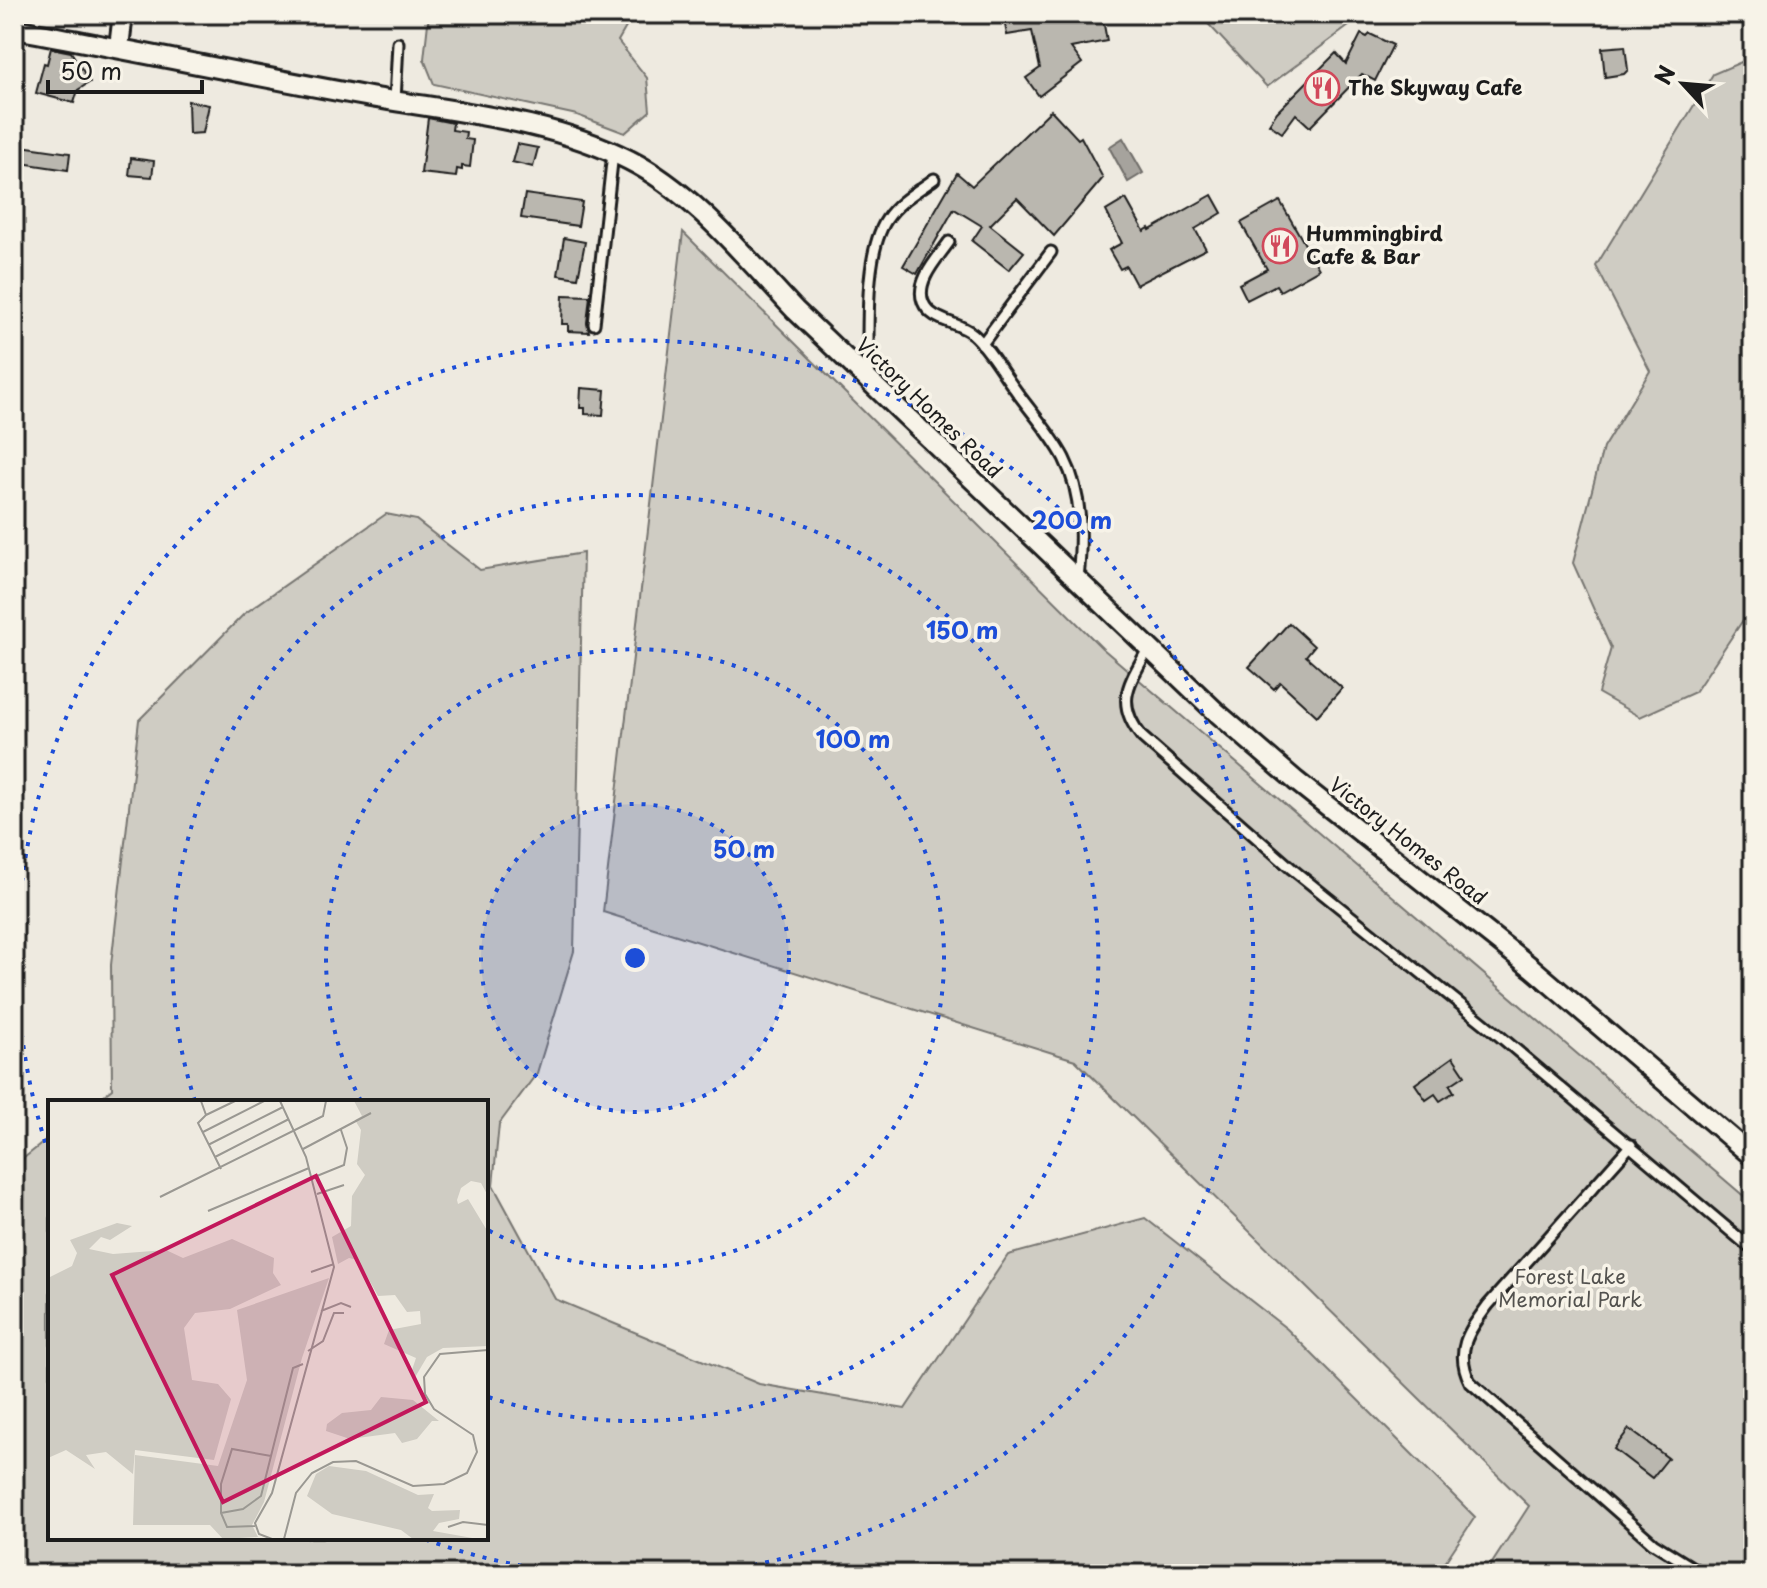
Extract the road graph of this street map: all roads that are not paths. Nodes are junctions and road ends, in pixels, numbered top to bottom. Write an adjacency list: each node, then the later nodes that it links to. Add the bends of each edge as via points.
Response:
1 (123, 14): 4 (street)
2 (14, 29): 4 (street, Victory Homes Road)
3 (398, 43): 5 (lane)
4 (119, 47): 5 (street, Victory Homes Road)
5 (395, 101): 6 (street, Victory Homes Road, via 549,131)
6 (613, 153): 10 (lane); 12 (street, Victory Homes Road, via 648,171 694,208)
7 (934, 179): 12 (lane, via 895,208 880,230 871,275)
8 (949, 242): 11 (lane, via 922,284 924,306)
9 (1051, 252): 11 (lane)
10 (594, 324)
11 (982, 344): 13 (lane, via 1064,458 1074,484 1082,541)
12 (868, 378): 13 (street, Victory Homes Road)
13 (1078, 582): 14 (street, Victory Homes Road)
14 (1148, 649): 15 (lane, via 1127,690 1125,707 1142,737 1292,869); 16 (street, Victory Homes Road, via 1296,781 1532,968)
15 (1631, 1145): 17 (lane); 18 (lane, via 1488,1305 1463,1348 1462,1366 1470,1382 1653,1543)
16 (1753, 1157)
17 (1753, 1250)
18 (1703, 1574)

